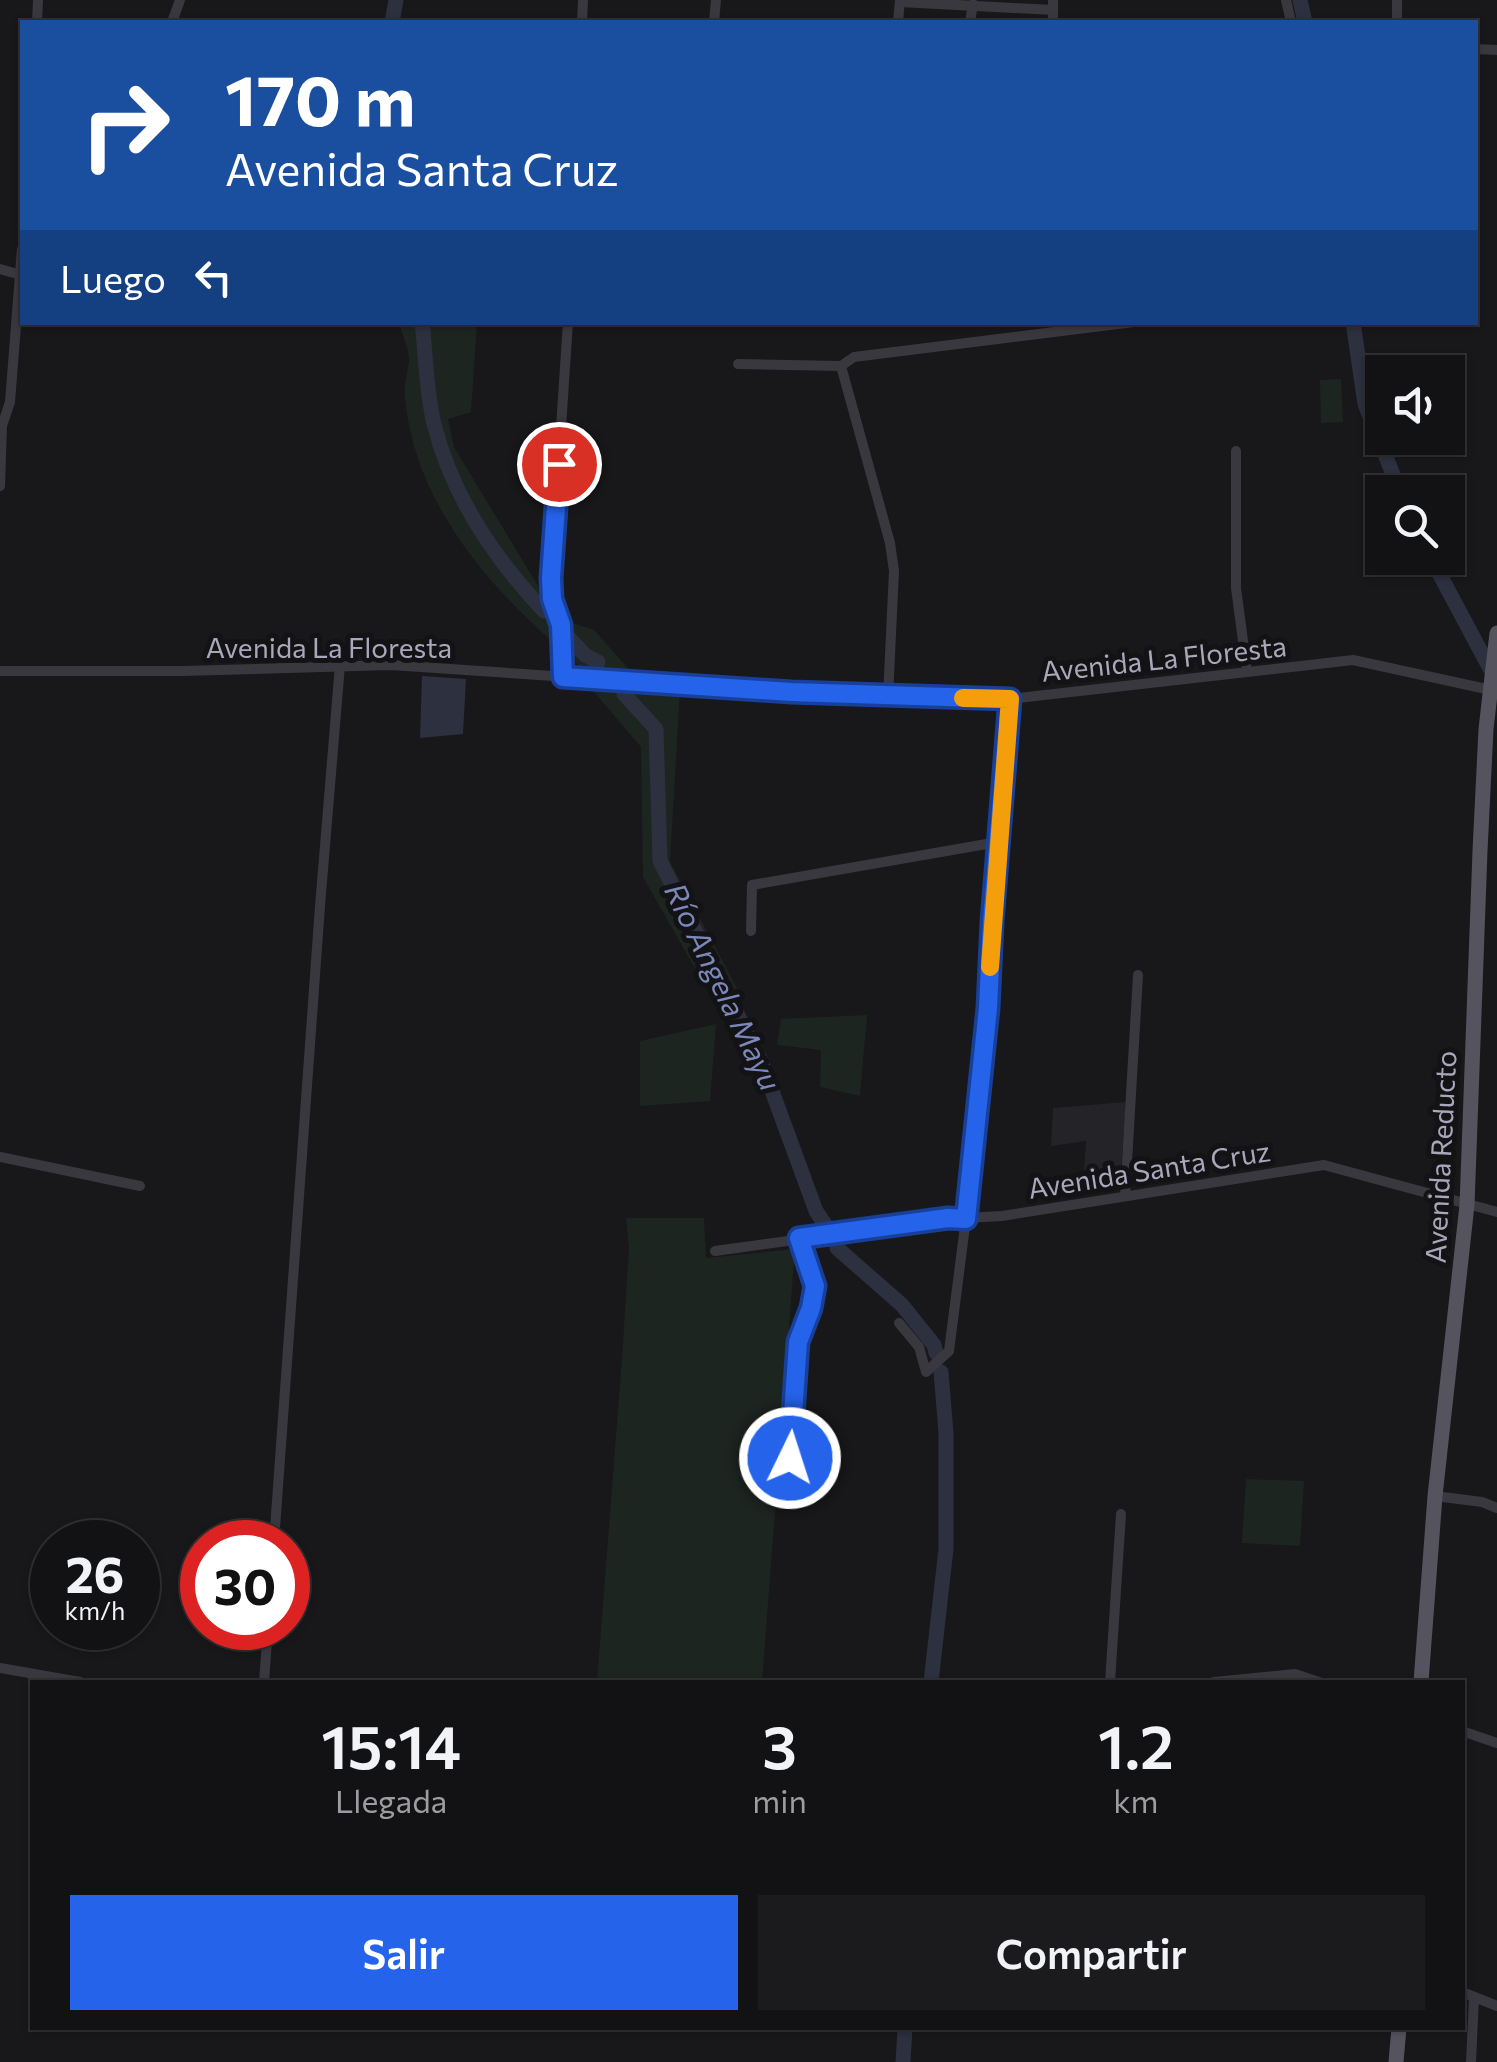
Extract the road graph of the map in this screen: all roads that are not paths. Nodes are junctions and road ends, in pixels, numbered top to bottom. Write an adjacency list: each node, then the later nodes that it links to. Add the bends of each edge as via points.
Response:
1 (900, 1): 2 (street)
2 (973, 4): 3 (street); 4 (street)
3 (1053, 11)
4 (970, 20)
5 (20, 287): 13 (street)
6 (568, 325): 19 (street, via 551,578)
7 (1026, 325): 9 (street)
8 (1110, 325): 9 (street)
9 (1028, 335): 11 (street, via 854,357)
10 (738, 364): 11 (street)
11 (841, 366): 21 (street, via 894,571)
12 (1236, 451): 18 (street, via 1236,588)
13 (0, 486)
14 (1497, 633): 15 (main road, Avenida Reducto)
15 (1495, 654): 20 (main road, Avenida Reducto)
16 (340, 665): 17 (street, Avenida La Floresta); 19 (street, Avenida La Floresta); 39 (street)
17 (0, 671)
18 (1247, 671): 20 (street, Avenida La Floresta, via 1353,660); 22 (street, Avenida La Floresta)
19 (563, 677): 21 (street, Avenida La Floresta)
20 (1492, 687): 29 (main road, Avenida Reducto, via 1480,834)
21 (888, 696): 22 (street, Avenida La Floresta)
22 (1010, 699): 23 (street)
23 (998, 842): 24 (street, via 752,884); 31 (street)
24 (751, 932)
25 (1138, 975): 28 (street)
26 (0, 1157): 27 (street)
27 (140, 1186)
28 (1125, 1196): 29 (street, Avenida Santa Cruz, via 1324,1165); 31 (street, Avenida Santa Cruz)
29 (1468, 1205): 30 (street, Avenida Santa Cruz); 36 (main road, Avenida Reducto)
30 (1497, 1212)
31 (966, 1219): 32 (street, Avenida Santa Cruz); 34 (street, via 950,1352 926,1372 919,1347)
32 (799, 1238): 33 (street, Avenida Santa Cruz); 35 (street, via 815,1286 798,1342)
33 (715, 1250)
34 (899, 1323)
35 (790, 1458)
36 (1436, 1496): 37 (street); 47 (main road, Avenida Reducto)
37 (1497, 1508)
38 (1121, 1514): 44 (street)
39 (276, 1520)
40 (266, 1650): 43 (street)
41 (0, 1668): 42 (street)
42 (69, 1680)
43 (264, 1680)
44 (1110, 1680)
45 (1234, 1680): 46 (street, via 1295,1674)
46 (1314, 1680)
47 (1421, 1680)
48 (1465, 1732): 49 (street)
49 (1497, 1743)
50 (1468, 1994): 51 (street); 54 (street)
51 (1497, 2006)
52 (1398, 2030): 53 (main road)
53 (1396, 2062)
54 (1471, 2062)

